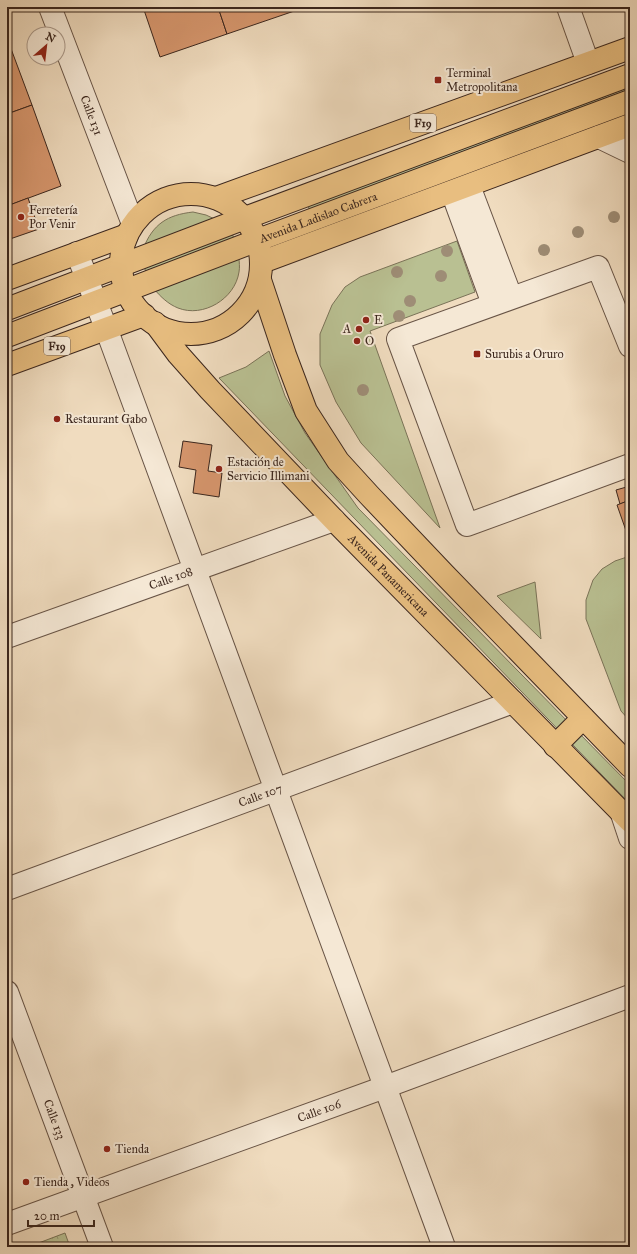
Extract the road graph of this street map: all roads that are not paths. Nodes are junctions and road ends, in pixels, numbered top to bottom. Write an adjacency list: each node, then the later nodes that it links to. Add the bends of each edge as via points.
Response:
1 (50, 7): 13 (street, Calle 131)
2 (568, 7): 4 (street)
3 (630, 48): 4 (main road, F19)
4 (588, 63): 11 (main road, F19)
5 (630, 75): 12 (main road, Avenida Ladislao Cabrera / F19)
6 (630, 101): 14 (main road, Avenida Ladislao Cabrera / F19)
7 (630, 125): 8 (main road, Avenida Ladislao Cabrera)
8 (600, 137): 9 (street); 10 (main road, Avenida Ladislao Cabrera)
9 (630, 152)
10 (460, 189): 17 (main road, Avenida Ladislao Cabrera); 21 (street)
11 (216, 198): 12 (main road, via 232,206); 13 (main road, via 198,193 179,194 161,200 146,210)
12 (245, 218): 14 (main road); 16 (main road, Avenida Ladislao Cabrera / F19)
13 (130, 230): 15 (main road); 16 (main road)
14 (258, 240): 17 (main road); 20 (main road, Avenida Ladislao Cabrera / F19)
15 (77, 253): 18 (main road); 19 (street)
16 (119, 265): 19 (main road, Avenida Ladislao Cabrera / F19); 20 (main road, Avenida Panamericana)
17 (261, 271): 24 (main road, via 256,294 243,312 212,331 182,333 168,330); 34 (main road, via 284,355 306,411 338,461)
18 (7, 279)
19 (87, 279): 22 (street); 23 (main road, Avenida Ladislao Cabrera / F19)
20 (126, 291): 22 (main road, Avenida Ladislao Cabrera / F19); 24 (main road, Avenida Panamericana, via 134,305)
21 (502, 301): 27 (street, via 598,266); 29 (street, via 398,339 467,525)
22 (96, 303): 25 (street); 26 (main road, Avenida Ladislao Cabrera / F19)
23 (7, 309)
24 (149, 319): 25 (main road, F19); 30 (main road, Avenida Panamericana, via 210,390)
25 (106, 328): 28 (main road, F19); 31 (street)
26 (7, 336)
27 (630, 346)
28 (7, 364)
29 (630, 465)
30 (334, 520): 31 (street, Calle 108); 33 (main road, Avenida Panamericana)
31 (195, 570): 32 (street, Calle 108); 37 (street)
32 (7, 637)
33 (513, 702): 35 (main road, Avenida Panamericana); 37 (street, Calle 107)
34 (583, 718): 35 (main road); 36 (main road)
35 (555, 746): 38 (main road, Avenida Panamericana)
36 (630, 766)
37 (276, 790): 40 (street, Calle 107); 43 (street)
38 (625, 816): 39 (street)
39 (630, 838)
40 (7, 889)
41 (7, 992): 44 (street, Calle 133)
42 (630, 996): 43 (street, Calle 106)
43 (385, 1087): 44 (street, Calle 106); 47 (street)
44 (83, 1196): 45 (street, Calle 106); 46 (street, Calle 133)
45 (7, 1224)
46 (102, 1247)
47 (444, 1247)

